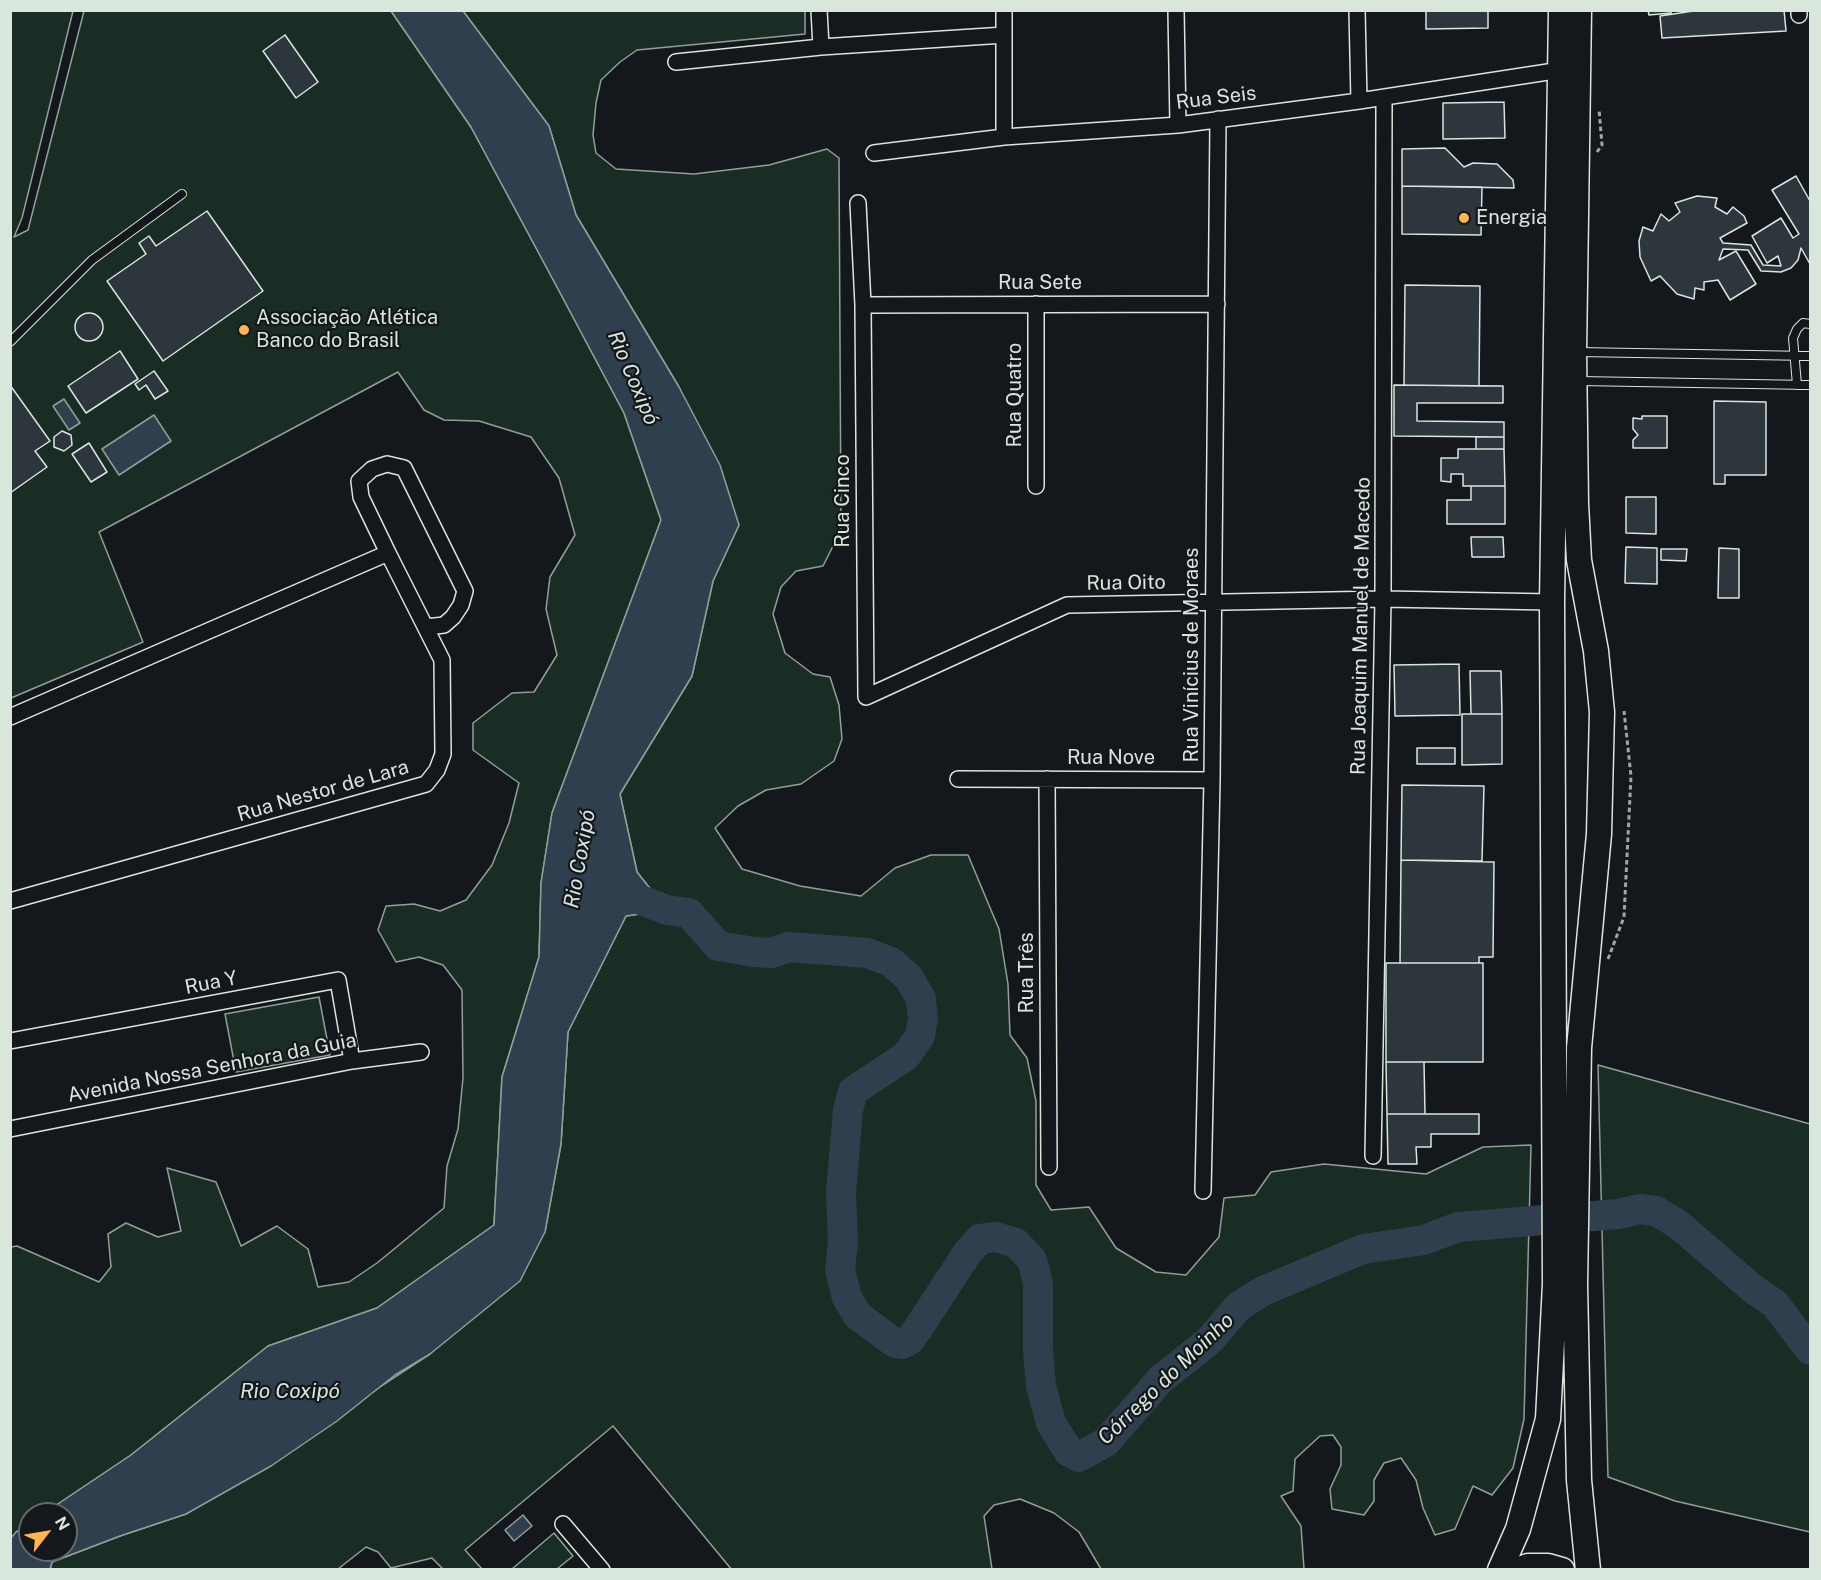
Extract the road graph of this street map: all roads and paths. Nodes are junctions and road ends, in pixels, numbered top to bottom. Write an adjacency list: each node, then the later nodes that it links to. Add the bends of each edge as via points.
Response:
1 (819, 10): 8 (street)
2 (1004, 10): 7 (street)
3 (1176, 10): 14 (street)
4 (1357, 10): 12 (street)
5 (1561, 10): 10 (main road)
6 (1579, 10): 15 (main road)
7 (1004, 35): 8 (street); 16 (street)
8 (821, 47): 9 (street)
9 (676, 62)
10 (1561, 70): 11 (street, Rua Seis); 15 (main road)
11 (1384, 98): 12 (street, Rua Seis); 33 (street, Rua Joaquim Manuel de Macedo)
12 (1359, 101): 13 (street, Rua Seis)
13 (1218, 119): 14 (street, Rua Seis); 21 (street, Rua Vinícius de Moraes)
14 (1178, 124): 16 (street, Rua Seis)
15 (1568, 135): 25 (main road); 35 (main road)
16 (1004, 137): 17 (street, Rua Seis)
17 (874, 153)
18 (182, 194): 24 (lane, via 92,260)
19 (858, 203): 22 (street, Rua Cinco)
20 (1036, 304): 21 (street, Rua Sete); 22 (street, Rua Sete); 31 (street, Rua Quatro)
21 (1217, 304): 34 (street, Rua Vinícius de Moraes)
22 (863, 305): 37 (street, Rua Cinco)
23 (1810, 324): 26 (lane, via 1803,324 1793,338)
24 (10, 342)
25 (1574, 352): 26 (lane); 28 (main road)
26 (1796, 356): 27 (lane); 29 (lane)
27 (1810, 356)
28 (1574, 382): 29 (lane); 50 (main road, via 1579,560 1596,651 1602,712 1599,834 1579,1048 1578,1138)
29 (1797, 385): 30 (lane)
30 (1810, 385)
31 (1036, 486)
32 (388, 553): 36 (street, Rua Nestor de Lara); 36 (street, Rua Nestor de Lara, via 361,497 359,481 372,469 387,464 404,468 465,591 453,617 444,625); 38 (street)
33 (1383, 599): 34 (street, Rua Oito); 35 (street, Rua Oito); 47 (street, Rua Joaquim Manuel de Macedo)
34 (1213, 602): 37 (street, Rua Oito, via 1067,605); 41 (street, Rua Vinícius de Moraes)
35 (1552, 602): 50 (main road, via 1555,1132)
36 (426, 627): 42 (street, Rua Nestor de Lara, via 442,660 443,754 426,784)
37 (866, 697)
38 (10, 717)
39 (958, 779): 40 (street, Rua Nove)
40 (1047, 779): 41 (street, Rua Nove); 48 (street, Rua Três)
41 (1212, 780): 49 (street, Rua Vinícius de Moraes)
42 (10, 901)
43 (10, 1041): 45 (street, Rua Y, via 338,980)
44 (422, 1052): 45 (street, Avenida Nossa Senhora da Guia)
45 (352, 1061): 46 (street, Avenida Nossa Senhora da Guia)
46 (10, 1130)
47 (1373, 1156)
48 (1049, 1167)
49 (1203, 1191)
50 (1565, 1284): 53 (main road, via 1548,1419 1518,1529); 56 (main road)
51 (563, 1524): 52 (street)
52 (602, 1569)
53 (1500, 1569)
54 (1518, 1569): 55 (main road)
55 (1562, 1569)
56 (1588, 1569)

